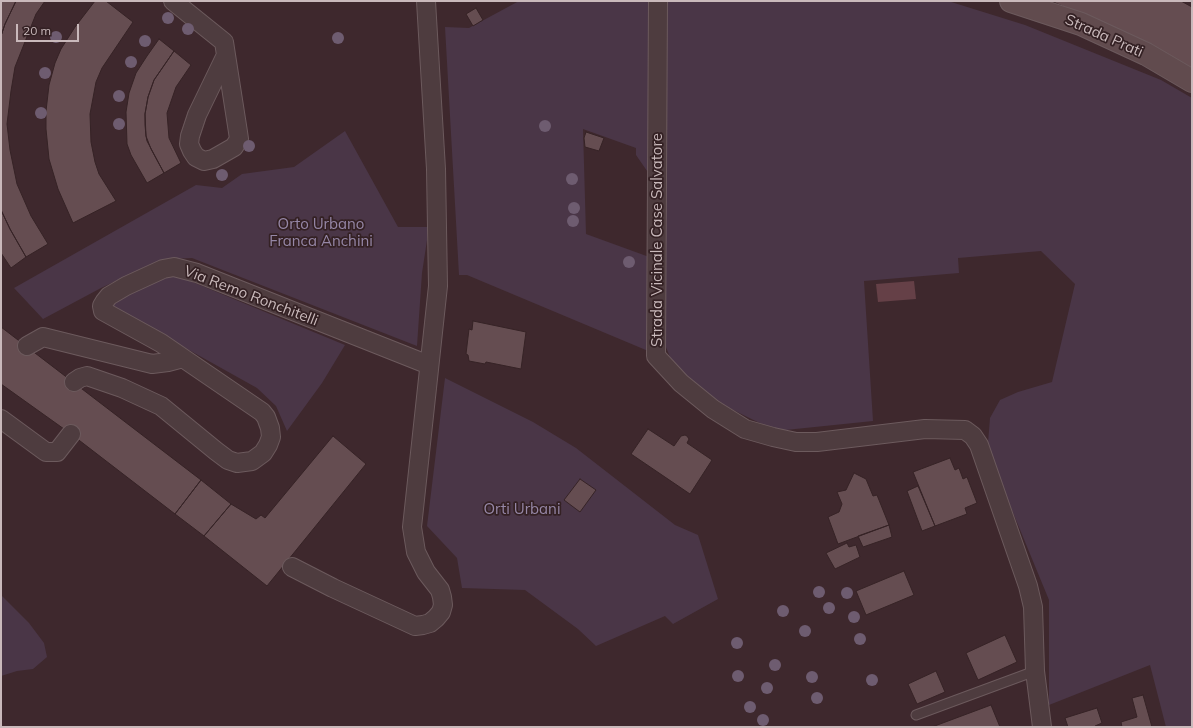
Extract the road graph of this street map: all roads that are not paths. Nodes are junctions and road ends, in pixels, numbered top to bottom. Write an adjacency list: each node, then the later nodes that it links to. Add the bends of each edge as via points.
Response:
1 (173, 1): 5 (street, via 224,42)
2 (426, 1): 9 (street, via 436,169 438,286)
3 (658, 1): 14 (street, Strada Vicinale Case Salvatore, via 656,356 681,383 712,409 745,428 773,437 796,442 817,442 925,429 965,430 973,436 979,445 1028,586 1033,607)
4 (1011, 1): 6 (street, Strada Prati, via 1081,24 1146,54)
5 (226, 55): 5 (street, via 239,139 234,147 213,159 204,160 196,157 192,151 189,144 190,136 197,115)
6 (1192, 81)
7 (27, 346): 8 (street, via 43,337 152,364)
8 (183, 358): 9 (street, Via Remo Ronchitelli, via 107,314 102,306 105,300 126,286 163,269 185,269); 10 (street, Via Remo Ronchitelli, via 258,408 266,417 271,437 268,447 258,458 244,463 228,460 161,406 122,388 87,376)
9 (428, 365): 13 (street, via 412,527 416,552 426,572 440,590 443,605 441,612 430,623 416,626)
10 (74, 382)
11 (1, 419): 12 (street, via 46,452 57,452)
12 (71, 434)
13 (292, 567)
14 (1035, 671): 15 (lane); 16 (street, Strada Vicinale Case Salvatore)
15 (916, 715)
16 (1042, 727)

